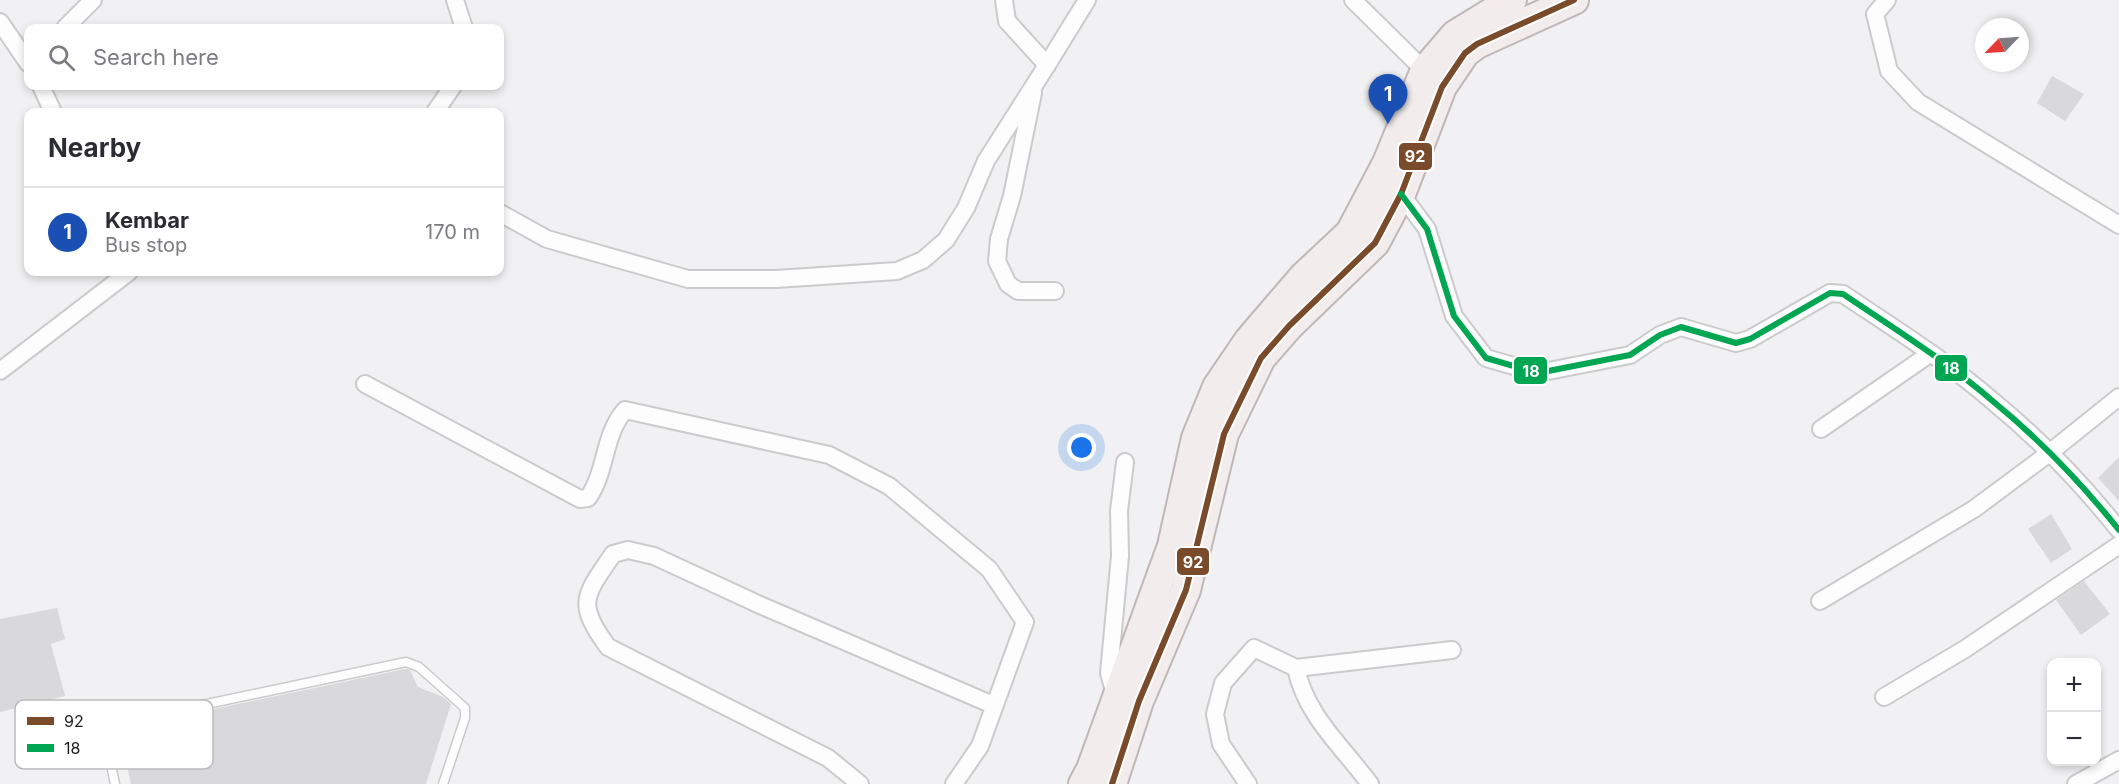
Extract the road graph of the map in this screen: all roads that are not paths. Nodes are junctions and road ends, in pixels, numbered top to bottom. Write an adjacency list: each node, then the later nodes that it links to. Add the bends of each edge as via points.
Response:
1 (93, 0): 10 (street)
2 (455, 0): 11 (street)
3 (1004, 0): 13 (street, via 1006,21)
4 (1086, 0): 13 (street)
5 (1353, 0): 14 (street)
6 (1512, 0): 14 (highway, via 1455,35)
7 (1574, 0): 14 (highway, via 1477,44)
8 (1887, 0): 22 (street, via 1875,14 1889,72 1918,102)
9 (0, 22): 12 (street)
10 (69, 24)
11 (463, 24)
12 (24, 57)
13 (1047, 65): 15 (street)
14 (1434, 79): 20 (highway); 37 (highway, via 1350,233 1303,277 1249,340 1217,387 1196,438 1172,546)
15 (1035, 83): 21 (street, via 986,161 966,208 946,240 923,260 897,271 776,279 688,279 547,239); 24 (street, via 997,261 1008,284 1018,291)
16 (43, 90): 18 (street)
17 (450, 90): 19 (street)
18 (51, 108)
19 (438, 108)
20 (1401, 194): 25 (street, via 1427,229 1454,316 1486,358 1538,373 1630,355 1660,335 1681,327 1736,343 1750,339 1830,293 1843,294); 48 (highway, via 1375,243 1261,358 1224,434 1186,590 1139,701)
21 (504, 215)
22 (2119, 225)
23 (124, 276): 26 (street)
24 (1055, 291)
25 (1930, 353): 29 (street); 30 (street, via 1996,403)
26 (0, 371)
27 (365, 384): 40 (street, via 580,499 588,498 597,483 614,423 625,410 839,460 889,486 989,569 1014,601 1025,622)
28 (2119, 397): 30 (street)
29 (1821, 429)
30 (2048, 454): 32 (street); 34 (street, via 1974,509)
31 (1125, 462): 37 (street, via 1109,673)
32 (2119, 530)
33 (2119, 545): 38 (street, via 1965,650)
34 (1820, 601)
35 (1452, 650): 36 (street)
36 (1296, 668): 49 (street, via 1254,648 1223,683 1215,714 1221,744); 50 (street, via 1300,689 1320,725)
37 (1116, 698): 47 (highway)
38 (1884, 698)
39 (213, 703): 44 (lane, via 406,662 418,667 465,708)
40 (993, 705): 45 (street, via 654,556 628,550 613,554 586,600 593,626 608,647 828,758); 46 (street, via 980,746)
41 (2119, 760): 51 (street)
42 (112, 769): 43 (lane)
43 (115, 784)
44 (443, 784)
45 (860, 784)
46 (954, 784)
47 (1083, 784)
48 (1112, 784)
49 (1248, 784)
50 (1370, 784)
51 (2076, 784)

